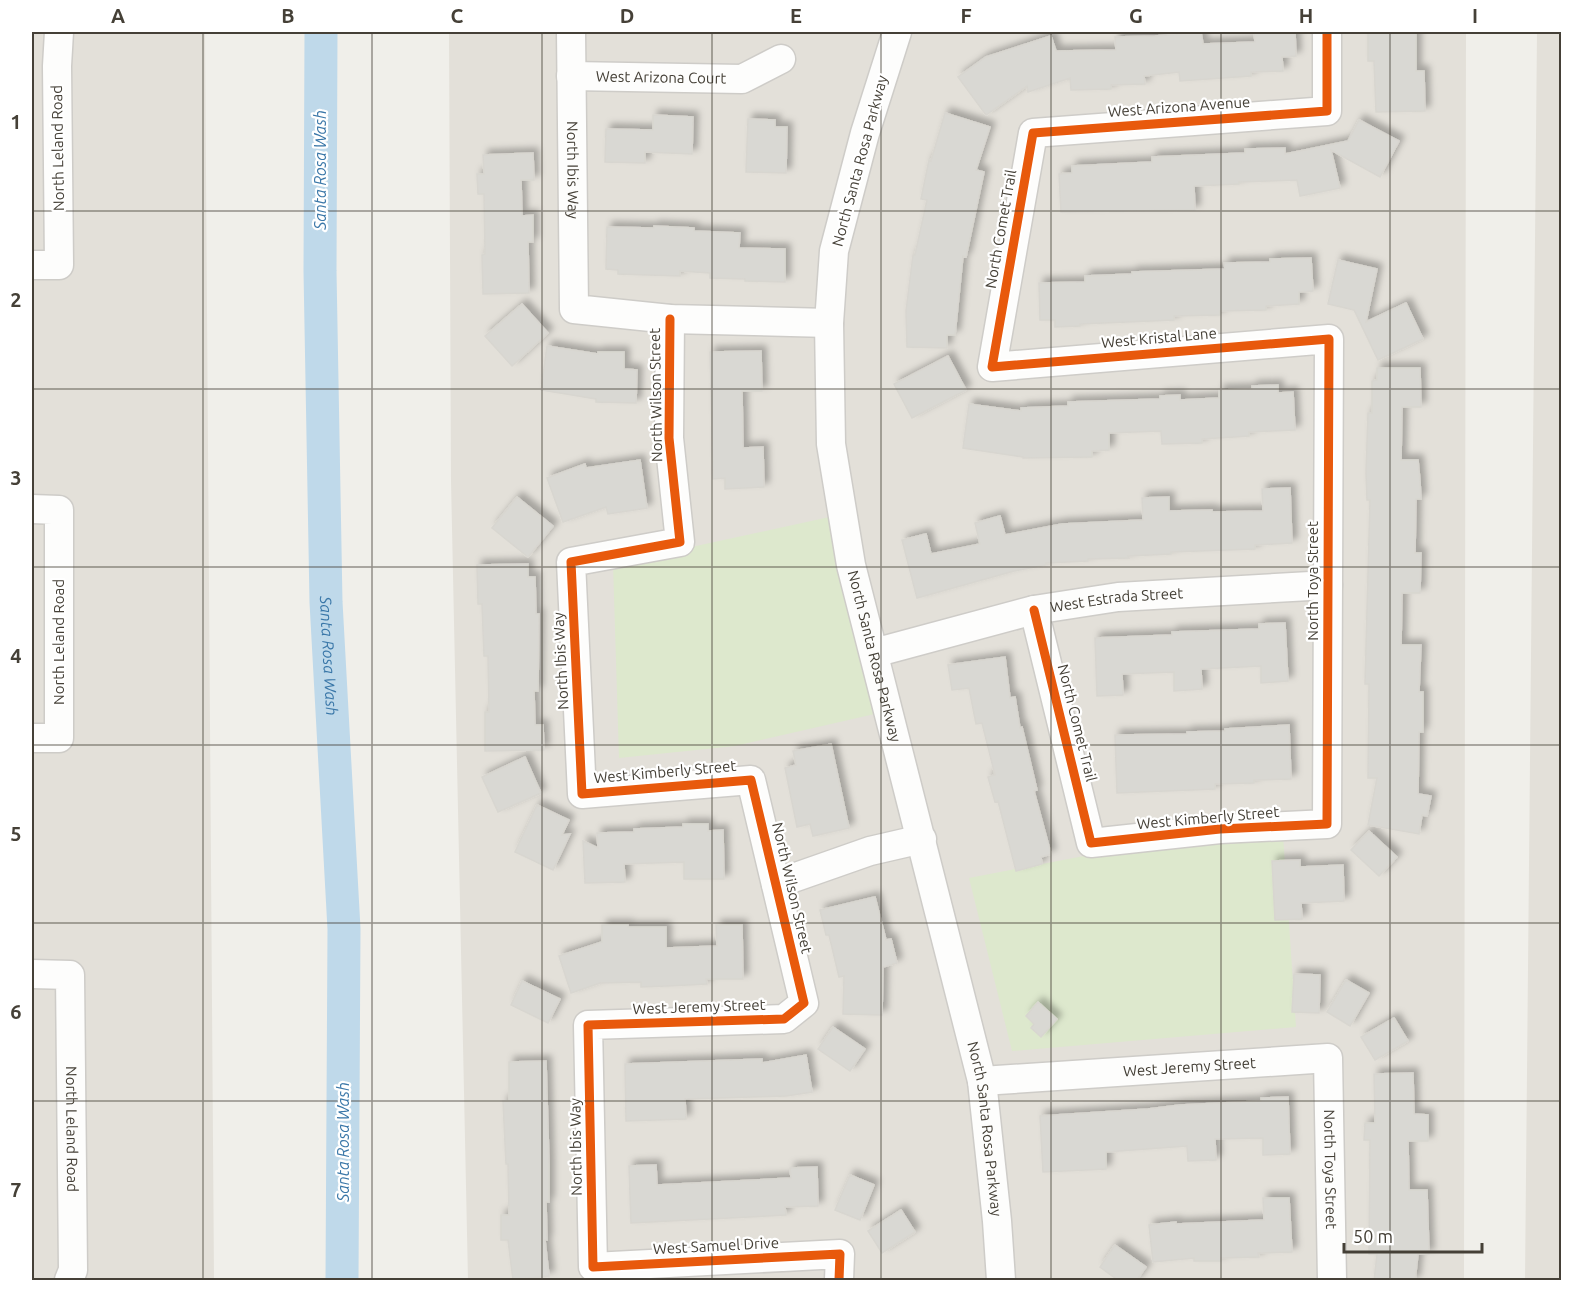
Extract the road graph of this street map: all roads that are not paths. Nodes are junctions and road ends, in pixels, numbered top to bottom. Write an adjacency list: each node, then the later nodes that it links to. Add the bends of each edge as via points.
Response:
1 (59, 32): 8 (street, North Leland Road)
2 (571, 32): 6 (street, North Ibis Way)
3 (897, 32): 10 (street, North Santa Rosa Parkway, via 834,251)
4 (1327, 32): 7 (street, West Arizona Avenue, via 1327,111)
5 (781, 59): 6 (street, West Arizona Court, via 742,79)
6 (571, 76): 9 (street, North Ibis Way, via 574,309)
7 (1033, 133): 12 (street, North Comet Trail)
8 (45, 265)
9 (670, 319): 10 (street); 14 (street, North Wilson Street, via 669,438 681,542)
10 (829, 322): 17 (street, North Santa Rosa Parkway, via 831,444 851,565)
11 (1329, 339): 12 (street, West Kristal Lane); 15 (street, North Toya Street)
12 (992, 367)
13 (45, 509): 18 (street, North Leland Road)
14 (571, 562): 20 (street, North Ibis Way)
15 (1328, 585): 16 (street, West Estrada Street, via 1118,597); 21 (street, North Toya Street)
16 (1034, 610): 17 (street, West Estrada Street); 23 (street, North Comet Trail)
17 (874, 653): 22 (street, North Santa Rosa Parkway)
18 (45, 738)
19 (751, 780): 20 (street, West Kimberly Street); 24 (street, North Wilson Street)
20 (582, 794)
21 (1327, 824): 23 (street, West Kimberly Street)
22 (922, 839): 24 (street, via 870,851); 29 (street, North Santa Rosa Parkway)
23 (1091, 843)
24 (776, 884): 26 (street, North Wilson Street)
25 (32, 974): 32 (street, North Leland Road, via 70,975 73,1270)
26 (804, 1003): 27 (street, West Jeremy Street, via 784,1019)
27 (588, 1025): 30 (street, North Ibis Way)
28 (1328, 1058): 29 (street, West Jeremy Street); 34 (street, North Toya Street)
29 (982, 1081): 33 (street, North Santa Rosa Parkway)
30 (593, 1267): 31 (street, West Samuel Drive)
31 (840, 1267)
32 (69, 1281)
33 (1001, 1281)
34 (1332, 1281)

